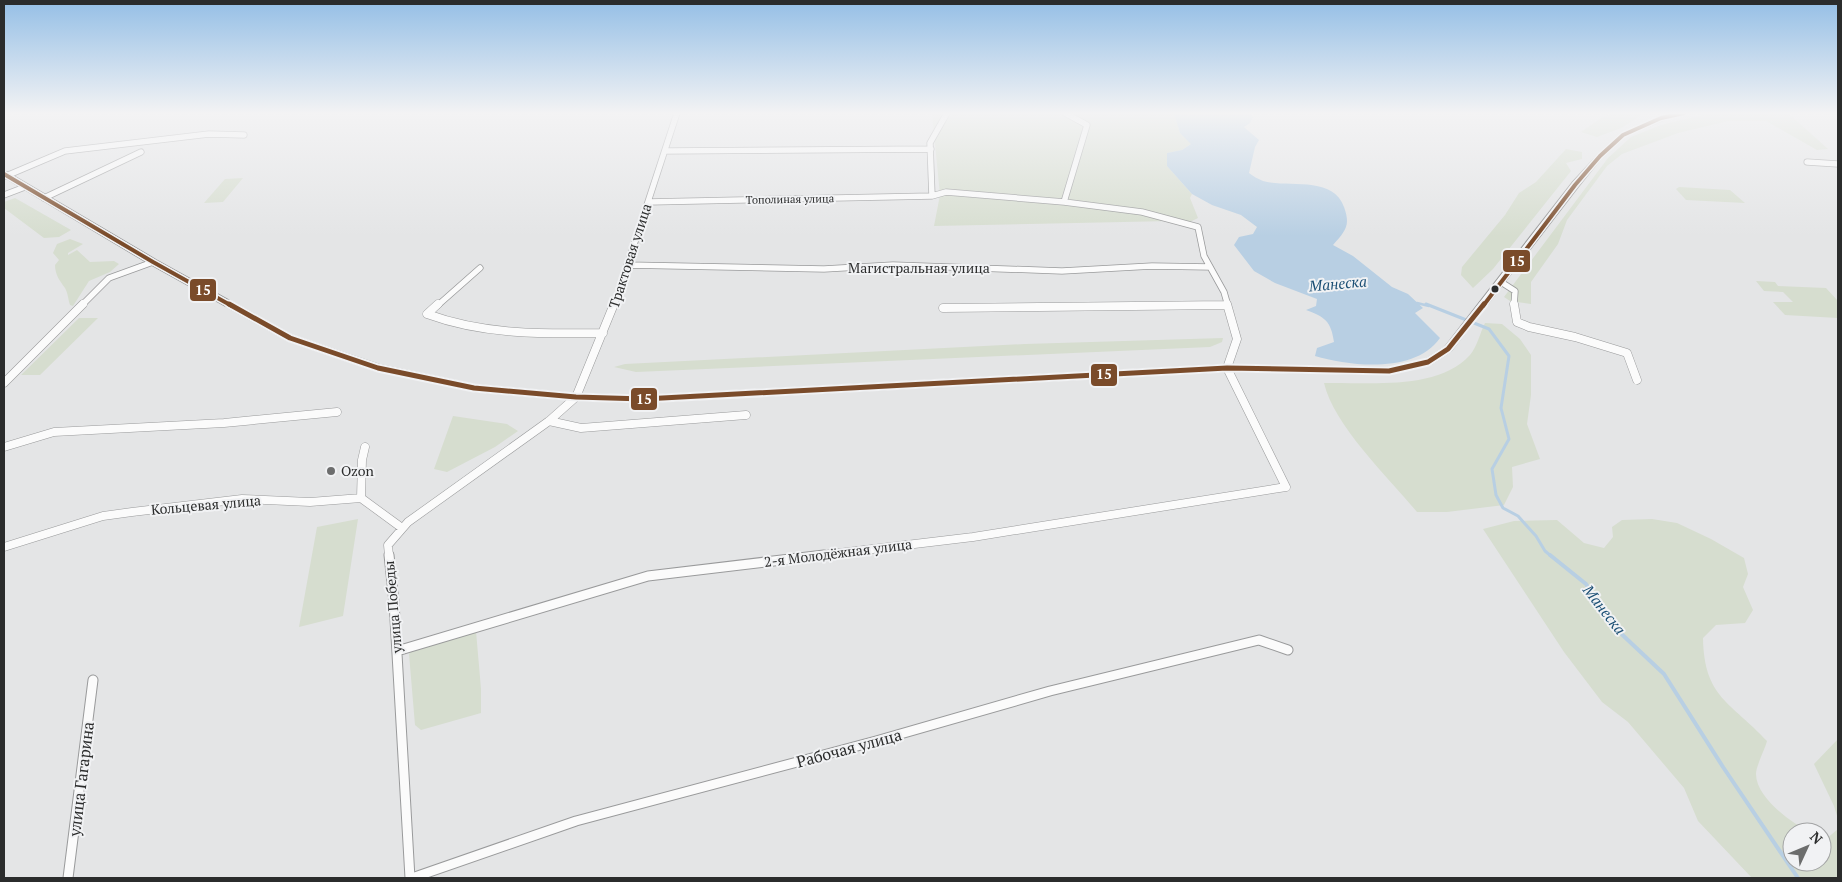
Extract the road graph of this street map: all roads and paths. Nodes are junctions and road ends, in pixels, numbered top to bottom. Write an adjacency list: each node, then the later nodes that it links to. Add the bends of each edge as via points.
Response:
1 (57, 154): 9 (street)
2 (136, 154): 13 (street)
3 (664, 154): 14 (street, Трактовая улица)
4 (930, 154): 12 (street)
5 (1078, 154): 15 (street)
6 (1603, 154): 20 (main road, via 1574,185)
7 (1807, 162): 8 (street)
8 (1838, 164)
9 (5, 175): 10 (main road)
10 (25, 187): 11 (street); 13 (main road)
11 (4, 195)
12 (932, 196): 14 (street, Тополиная улица); 15 (street, Тополиная улица, via 946,192)
13 (44, 198): 16 (main road)
14 (648, 202): 17 (street, Трактовая улица)
15 (1064, 202): 18 (street, Тополиная улица, via 1142,212 1198,227 1204,256)
16 (153, 262): 26 (street, via 109,278); 27 (main road, via 290,338 378,368 474,388)
17 (628, 265): 18 (street, Магистральная улица, via 824,269 893,265 1062,271 1152,266); 23 (street, Трактовая улица)
18 (1210, 267): 21 (street, via 1224,292)
19 (480, 268): 23 (street, via 427,314 477,330)
20 (1501, 282): 24 (main road, via 1448,349 1428,362 1389,371); 25 (street, via 1515,290 1517,322 1627,353)
21 (1227, 305): 22 (street); 24 (street, via 1237,339)
22 (943, 308)
23 (603, 333): 27 (street, Трактовая улица)
24 (1227, 368): 27 (main road, via 644,399); 37 (street, 2-я Молодёжная улица, via 1286,487 972,537 648,576)
25 (1637, 380)
26 (4, 383)
27 (576, 397): 30 (street, улица Победы)
28 (337, 412): 31 (street, via 224,423 54,432)
29 (746, 415): 30 (street, via 581,428)
30 (550, 421): 34 (street, улица Победы)
31 (4, 447)
32 (365, 447): 33 (street)
33 (361, 498): 34 (street); 35 (street, Кольцевая улица, via 310,502 242,499 102,516)
34 (402, 528): 37 (street, улица Победы, via 388,545)
35 (4, 547)
36 (1288, 650): 40 (street, Рабочая улица, via 1259,640 1050,691 576,821)
37 (397, 651): 40 (street, улица Победы)
38 (93, 680): 39 (street, улица Гагарина)
39 (68, 878)
40 (411, 878)

